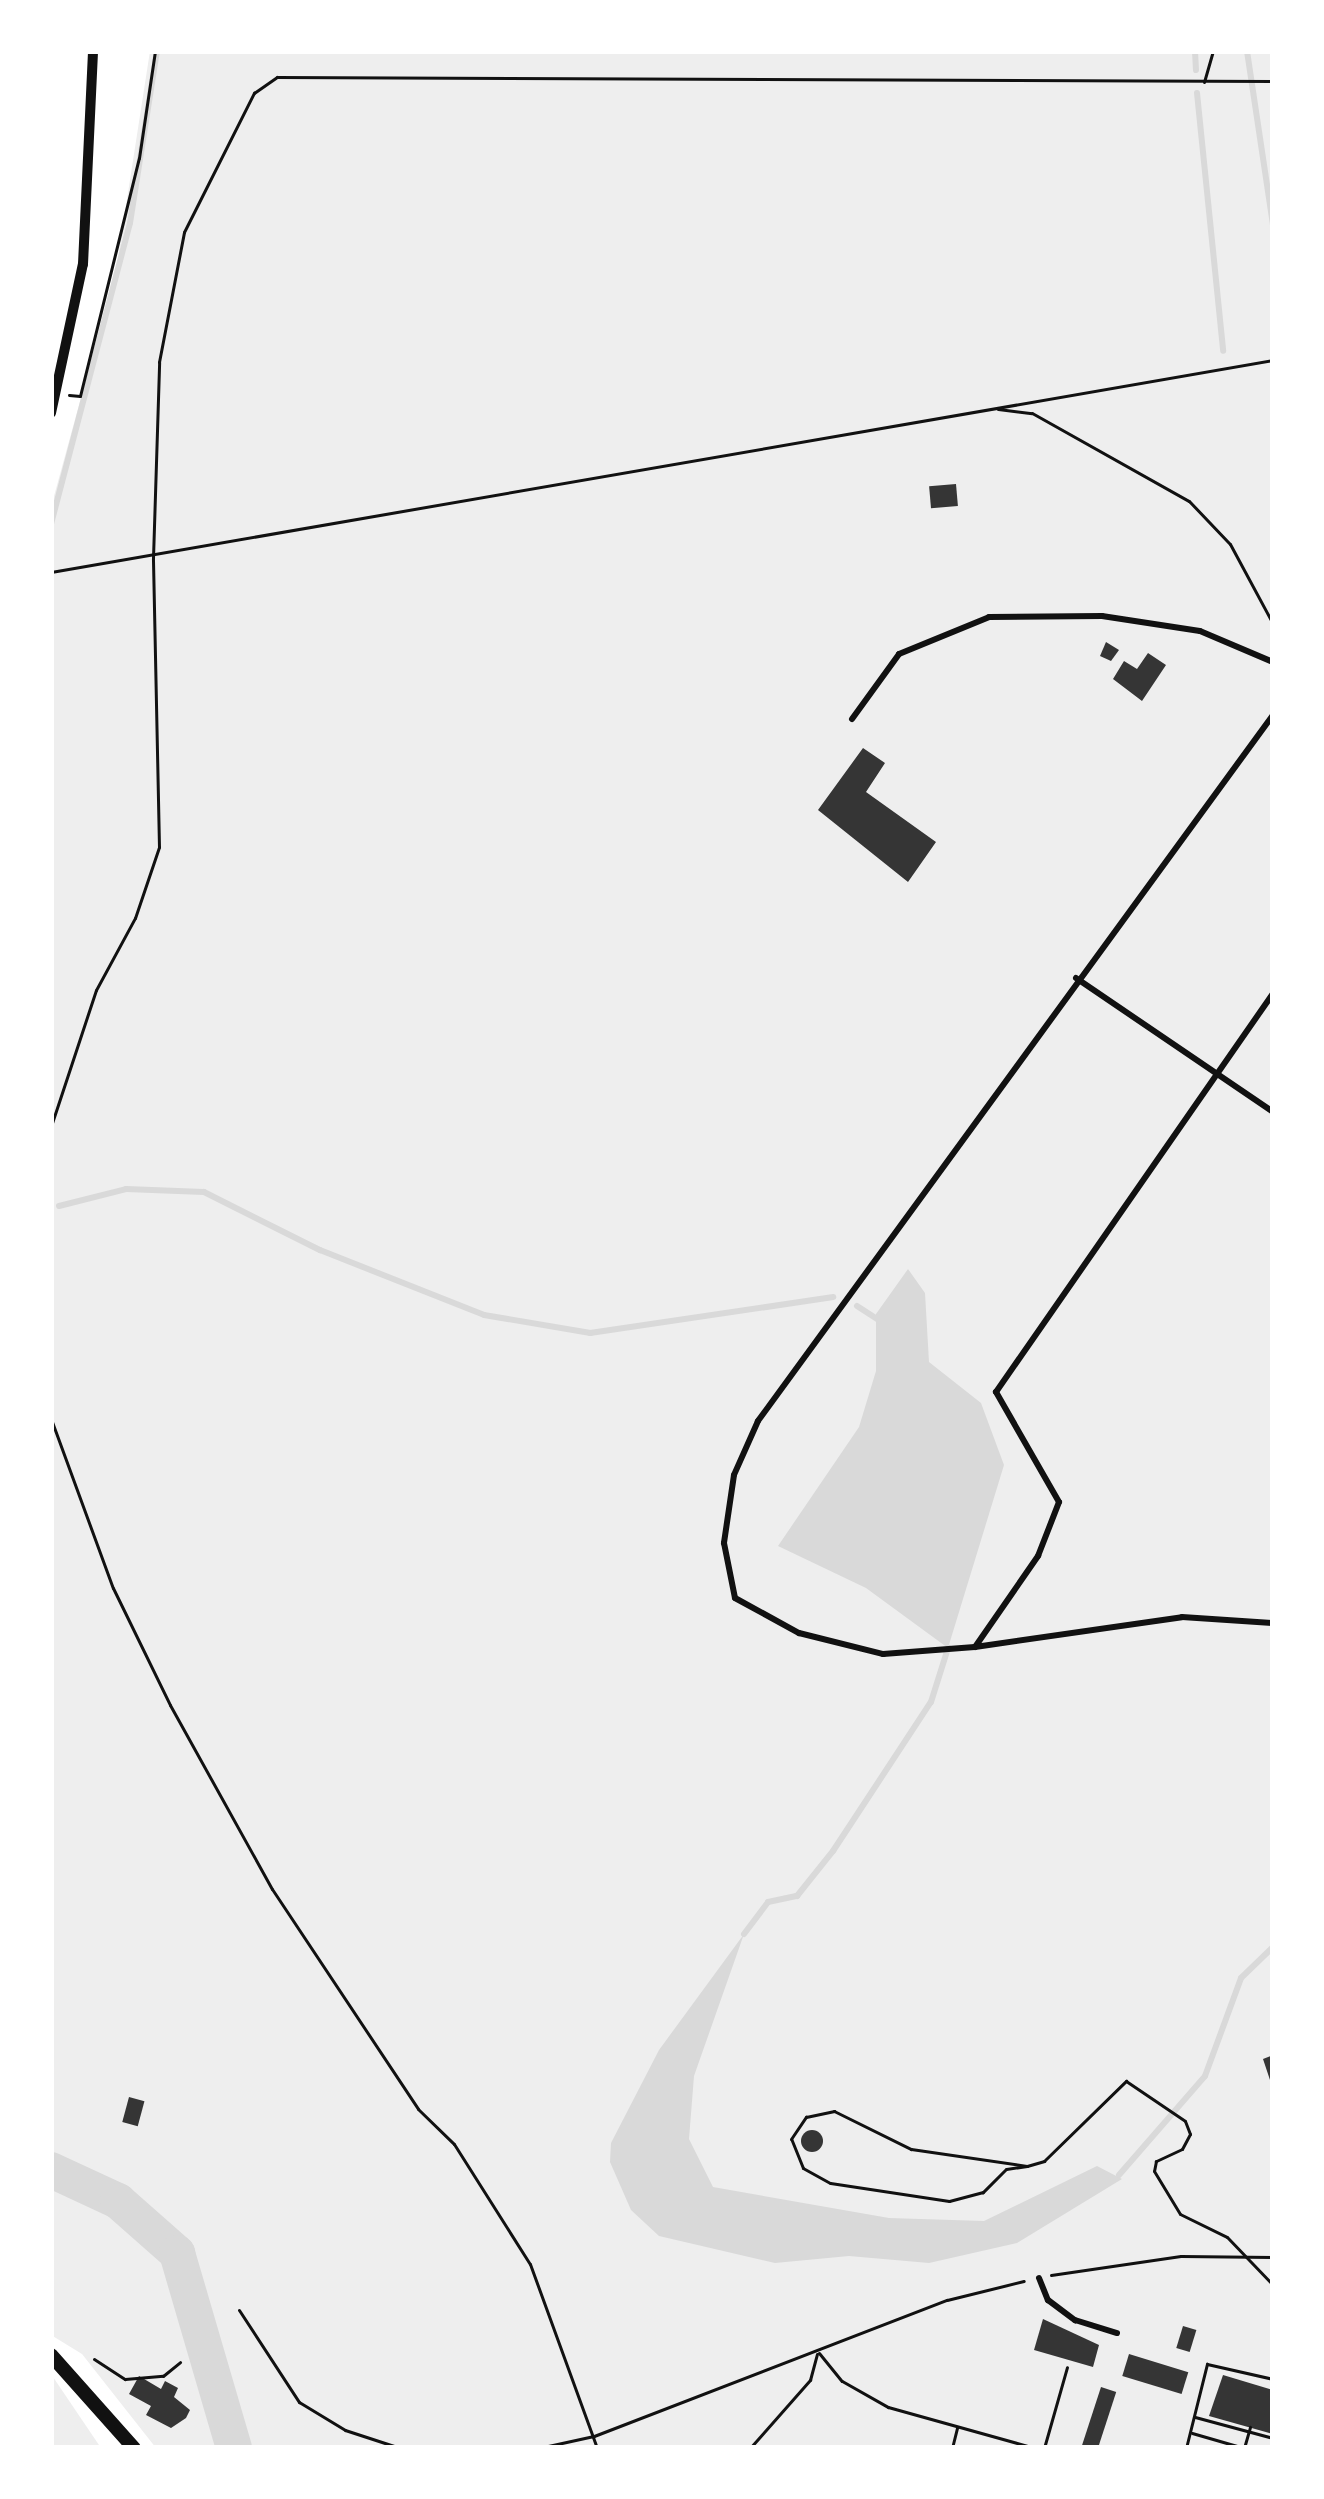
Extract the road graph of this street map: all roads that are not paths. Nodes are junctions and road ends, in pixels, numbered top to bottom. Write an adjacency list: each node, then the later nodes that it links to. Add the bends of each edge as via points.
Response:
1 (93, 51): 2 (street, via 83,264)
2 (51, 413)
3 (1273, 662): 5 (lane, via 1200,631 1102,616 989,617 899,654)
4 (1273, 715): 6 (lane)
5 (852, 719)
6 (1076, 978): 8 (lane); 11 (lane, via 758,1421 734,1474 724,1543 735,1598 799,1633 883,1654)
7 (1273, 994): 8 (lane)
8 (1217, 1073): 9 (lane); 11 (lane, via 996,1392 1059,1502 1038,1556)
9 (1273, 1112)
10 (1273, 1623): 11 (lane, via 1182,1616)
11 (975, 1647)
12 (1040, 2278): 13 (lane, via 1048,2300 1075,2320)
13 (1117, 2333)
14 (51, 2355): 15 (street)
15 (134, 2448)

